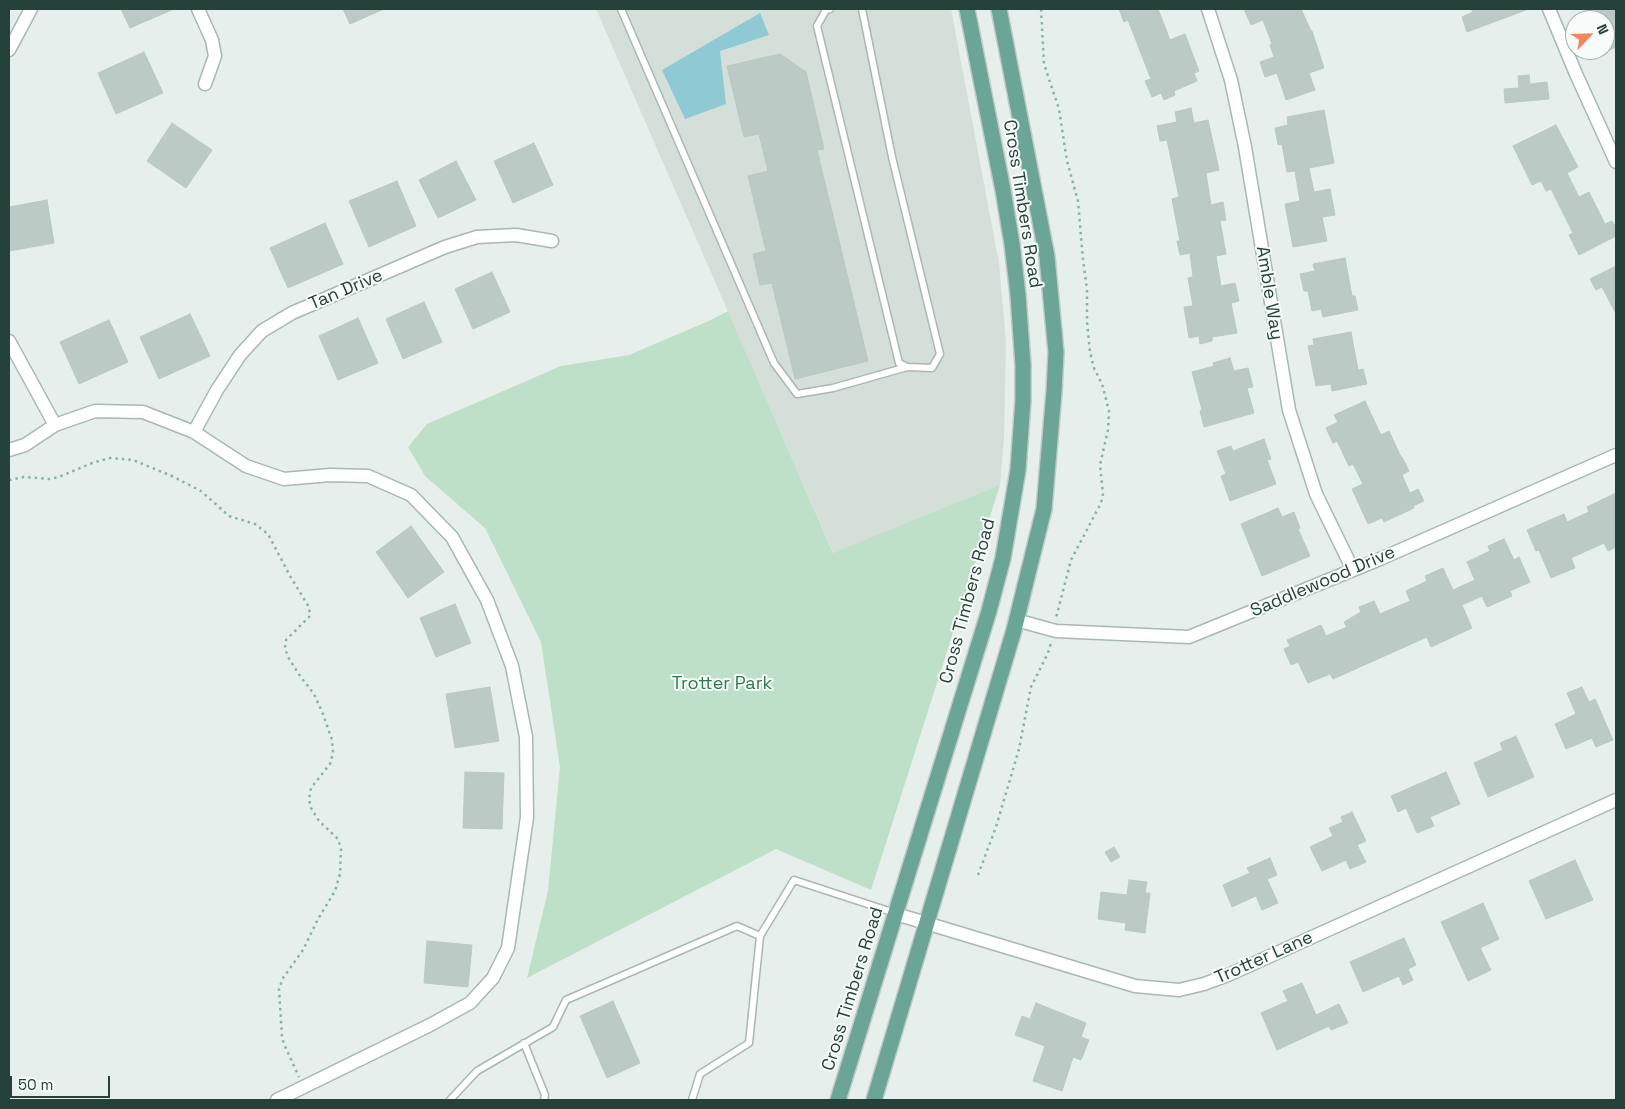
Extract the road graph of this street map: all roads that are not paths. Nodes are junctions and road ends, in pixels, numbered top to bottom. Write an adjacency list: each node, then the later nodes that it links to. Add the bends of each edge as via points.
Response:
1 (31, 9): 10 (street)
2 (198, 9): 11 (street, via 212,40 214,56)
3 (621, 9): 15 (lane, via 774,362 797,394 833,388)
4 (830, 9): 15 (lane, via 826,10 817,26 899,363)
5 (862, 9): 15 (lane, via 892,157 940,354 932,368)
6 (967, 9): 23 (main road, Cross Timbers Road, via 1012,244 1023,365 1020,447 1003,558 989,612)
7 (999, 9): 21 (main road, Cross Timbers Road, via 1047,257 1056,352 1044,509)
8 (1208, 9): 20 (street, Amble Way, via 1231,80 1245,147 1289,410 1316,494)
9 (1549, 9): 12 (street)
10 (9, 50)
11 (205, 84)
12 (1616, 162)
13 (552, 241): 17 (street, Tan Drive, via 516,235 477,237 445,247 292,313 262,331 240,355)
14 (9, 341): 16 (street)
15 (907, 367)
16 (54, 425): 17 (street, via 95,411 143,412); 18 (street, via 25,445)
17 (194, 432): 27 (street, via 246,466 284,479 368,476 411,495 452,537 487,600 512,666 526,737 527,817 508,948 493,978 470,1003)
18 (9, 450)
19 (1616, 455): 20 (street, Saddlewood Drive)
20 (1353, 570): 21 (street, Saddlewood Drive, via 1189,638 1056,631)
21 (1016, 620): 24 (main road, Cross Timbers Road)
22 (1616, 800): 24 (street, Trotter Lane, via 1228,975 1179,990 1136,986)
23 (896, 914): 24 (street, Trotter Lane); 25 (lane, via 794,880); 31 (main road, Cross Timbers Road)
24 (927, 924): 32 (main road, Cross Timbers Road)
25 (760, 936): 26 (lane, via 737,926 566,1000 553,1027); 30 (lane, via 749,1043 700,1074)
26 (524, 1043): 28 (lane, via 477,1071); 29 (lane, via 545,1094)
27 (277, 1100)
28 (450, 1100)
29 (544, 1100)
30 (692, 1100)
31 (838, 1100)
32 (874, 1100)

